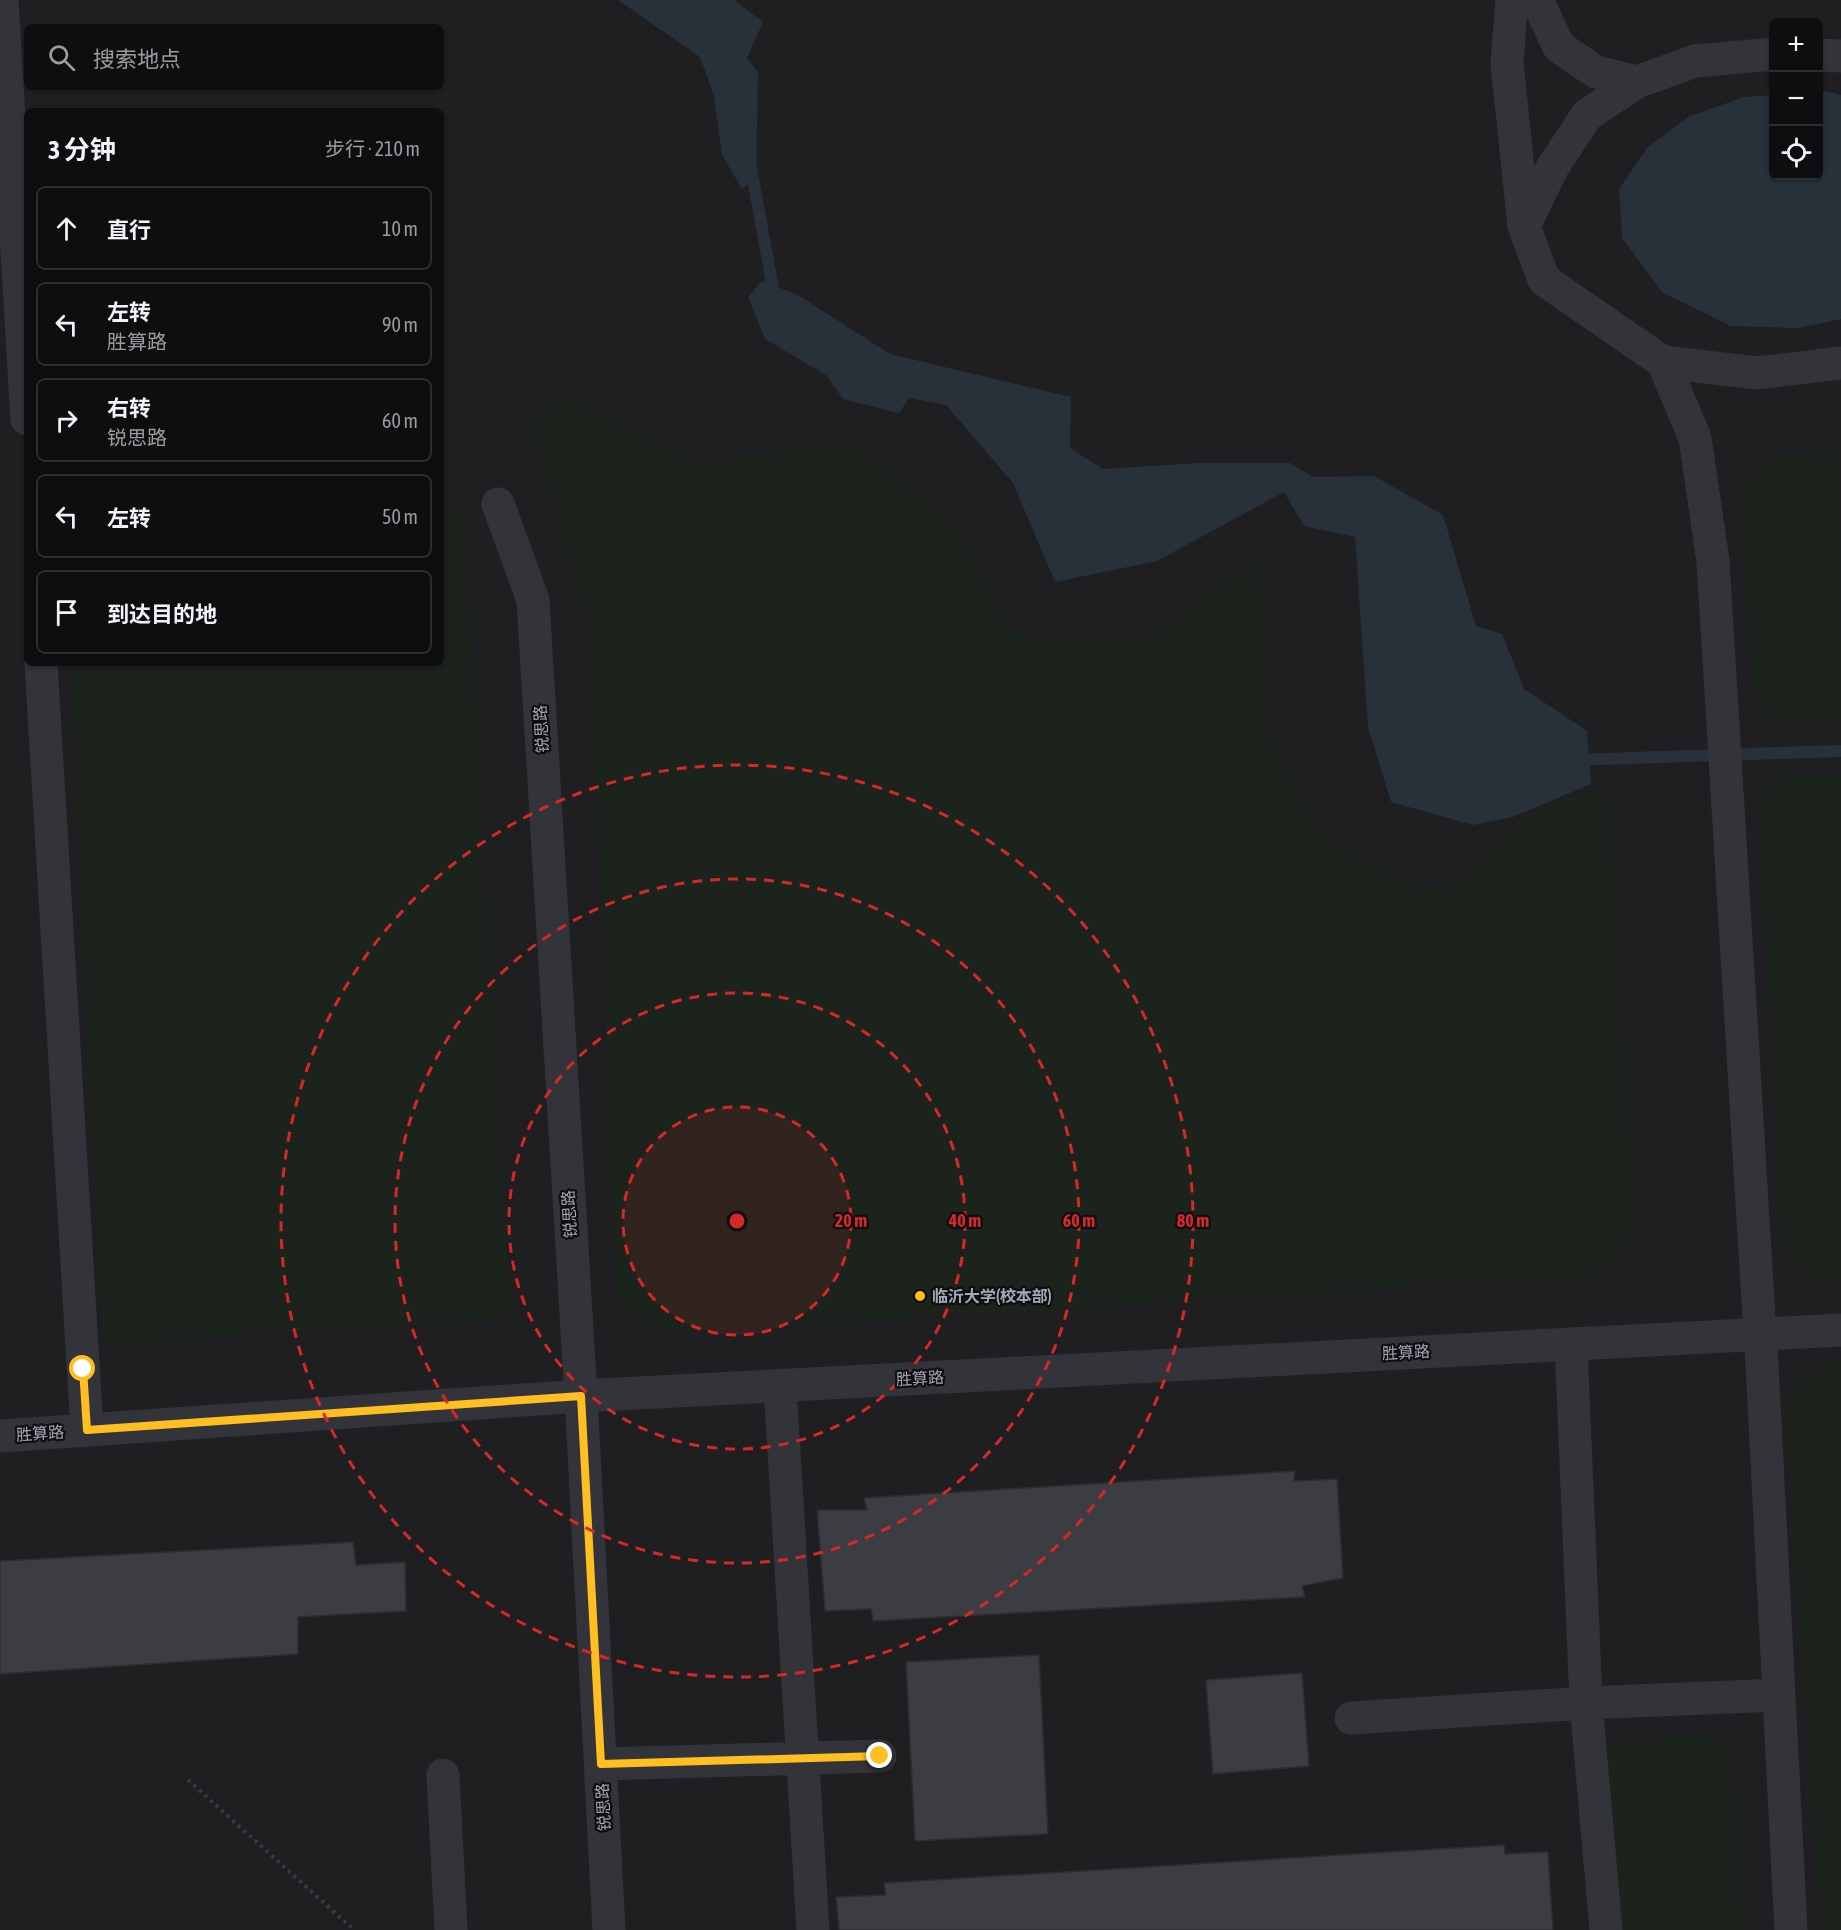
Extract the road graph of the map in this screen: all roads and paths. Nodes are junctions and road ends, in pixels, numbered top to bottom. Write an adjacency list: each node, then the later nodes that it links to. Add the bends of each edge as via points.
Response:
1 (2, 0): 11 (lane)
2 (1512, 0): 8 (lane, via 1507,63)
3 (1538, 0): 7 (lane, via 1559,47 1596,72)
4 (1769, 54): 7 (lane, via 1695,62)
5 (1823, 55): 6 (lane)
6 (1841, 56)
7 (1637, 82): 8 (lane, via 1587,115 1552,168)
8 (1524, 226): 9 (lane, via 1544,280)
9 (1663, 362): 10 (lane, via 1758,373); 15 (lane, via 1695,438 1713,561)
10 (1841, 363)
11 (24, 369)
12 (498, 504): 18 (lane, 锐思路, via 533,600)
13 (41, 666): 19 (lane)
14 (1841, 1330): 15 (lane, 胜算路)
15 (1760, 1334): 16 (lane, 胜算路); 21 (lane)
16 (1571, 1344): 17 (lane, 胜算路); 22 (lane)
17 (780, 1386): 18 (lane, 胜算路); 25 (lane)
18 (581, 1396): 19 (lane, 胜算路); 26 (lane, 锐思路)
19 (87, 1430): 20 (lane, 胜算路)
20 (0, 1436)
21 (1779, 1695): 22 (lane); 34 (lane)
22 (1586, 1703): 23 (lane); 33 (lane)
23 (1351, 1718)
24 (880, 1756): 25 (lane)
25 (802, 1759): 26 (lane); 32 (lane)
26 (601, 1764): 31 (lane, 锐思路)
27 (443, 1775): 30 (lane)
28 (188, 1780): 29 (path)
29 (354, 1930)
30 (450, 1930)
31 (609, 1930)
32 (813, 1930)
33 (1606, 1930)
34 (1791, 1930)

